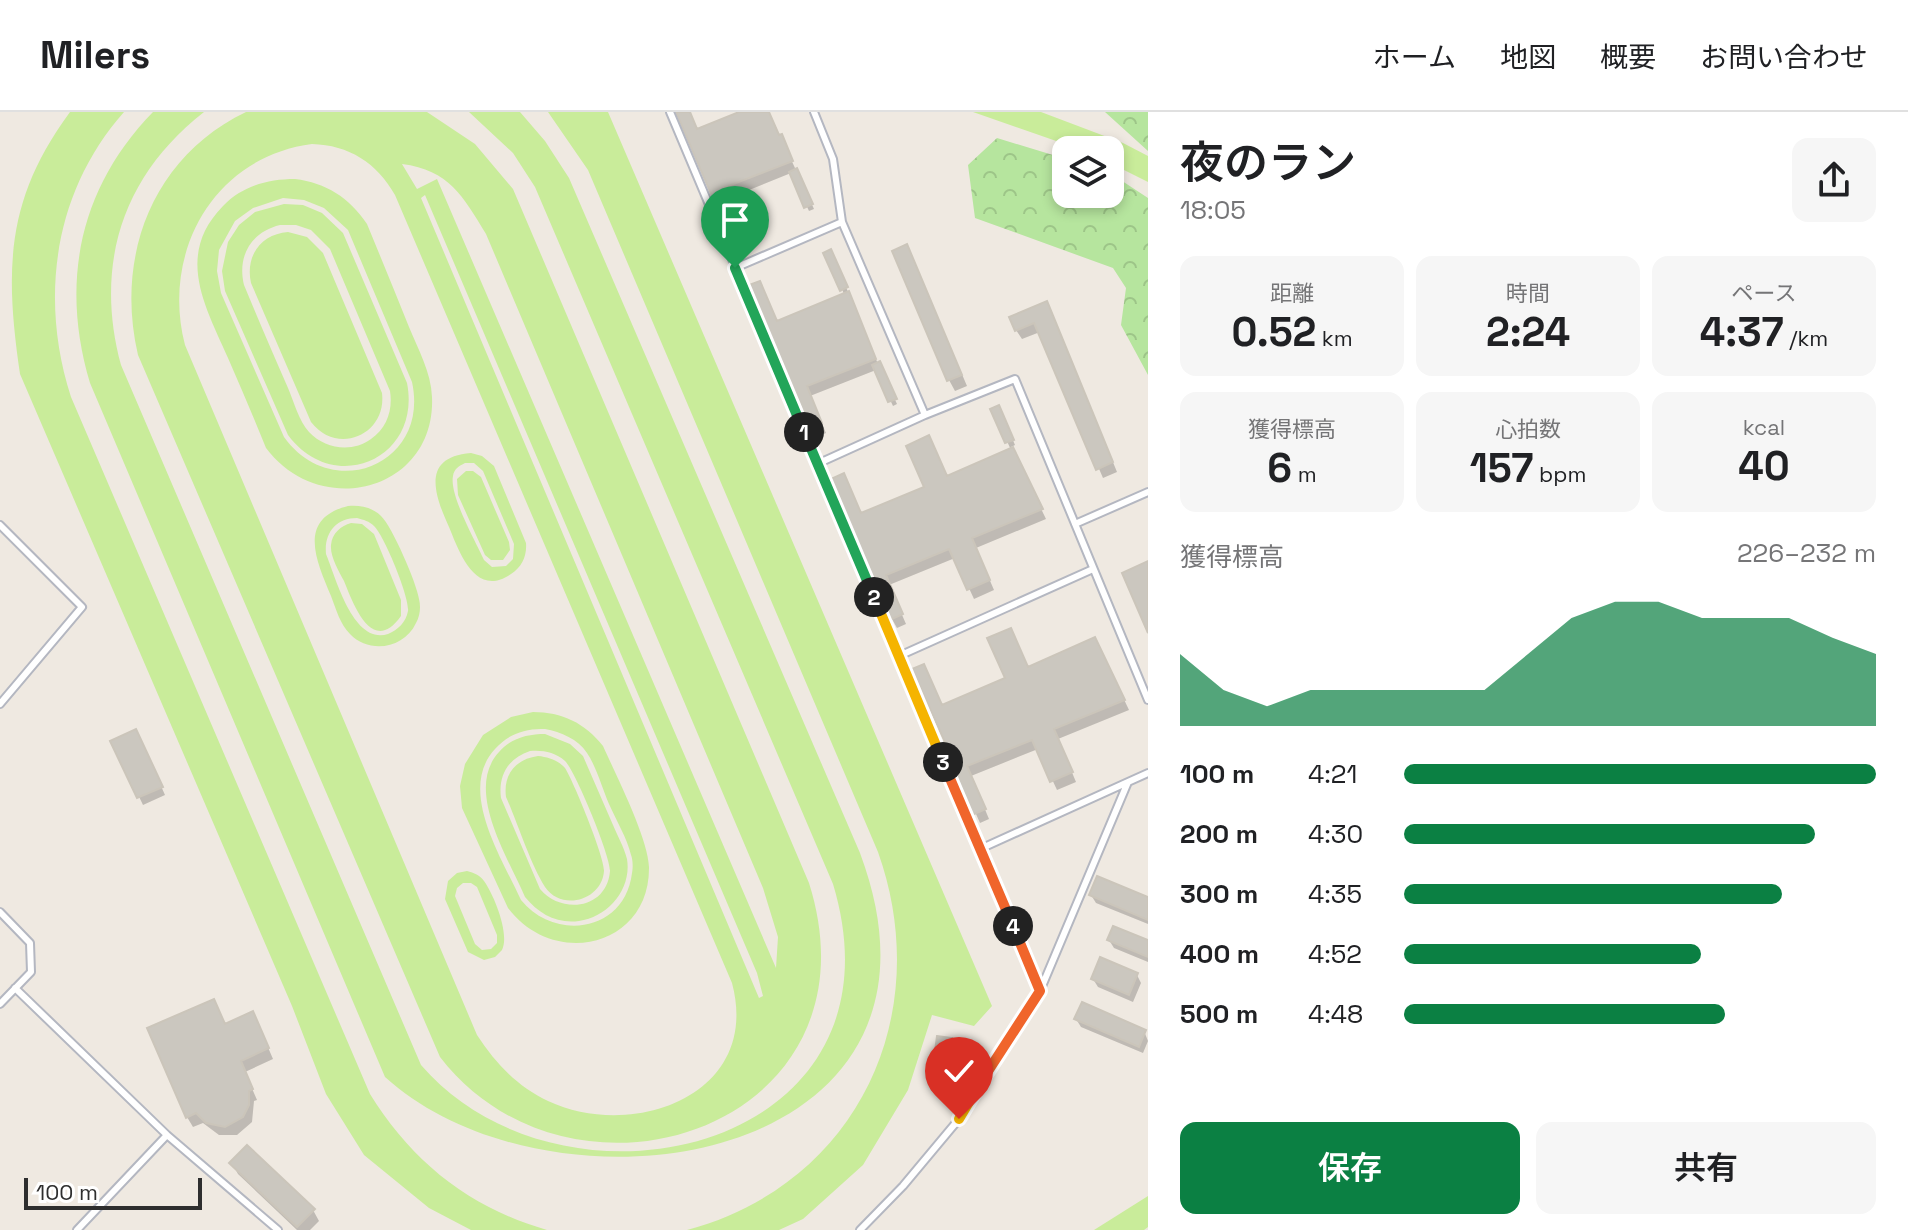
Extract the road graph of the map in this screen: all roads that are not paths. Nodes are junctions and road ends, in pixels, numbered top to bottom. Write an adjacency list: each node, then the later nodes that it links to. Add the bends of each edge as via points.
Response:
1 (670, 112): 4 (lane)
2 (814, 112): 3 (lane, via 833,159)
3 (842, 222): 4 (lane); 5 (lane)
4 (735, 268): 6 (lane)
5 (925, 415): 6 (lane); 8 (lane, via 1015,379)
6 (817, 464): 11 (lane)
7 (1148, 492): 8 (lane)
8 (1075, 524): 10 (lane)
9 (0, 525): 13 (lane, via 82,607)
10 (1093, 569): 11 (lane); 12 (lane)
11 (899, 656): 16 (lane)
12 (1148, 700)
13 (0, 704)
14 (1148, 773): 15 (lane)
15 (1128, 782): 16 (lane); 19 (lane)
16 (980, 849): 19 (lane)
17 (0, 912): 18 (lane, via 30,943 31,972)
18 (15, 988): 20 (lane); 21 (lane)
19 (1040, 991): 24 (lane, via 959,1119)
20 (0, 1004)
21 (167, 1135): 22 (lane); 23 (lane)
22 (77, 1230)
23 (278, 1230)
24 (860, 1230)

